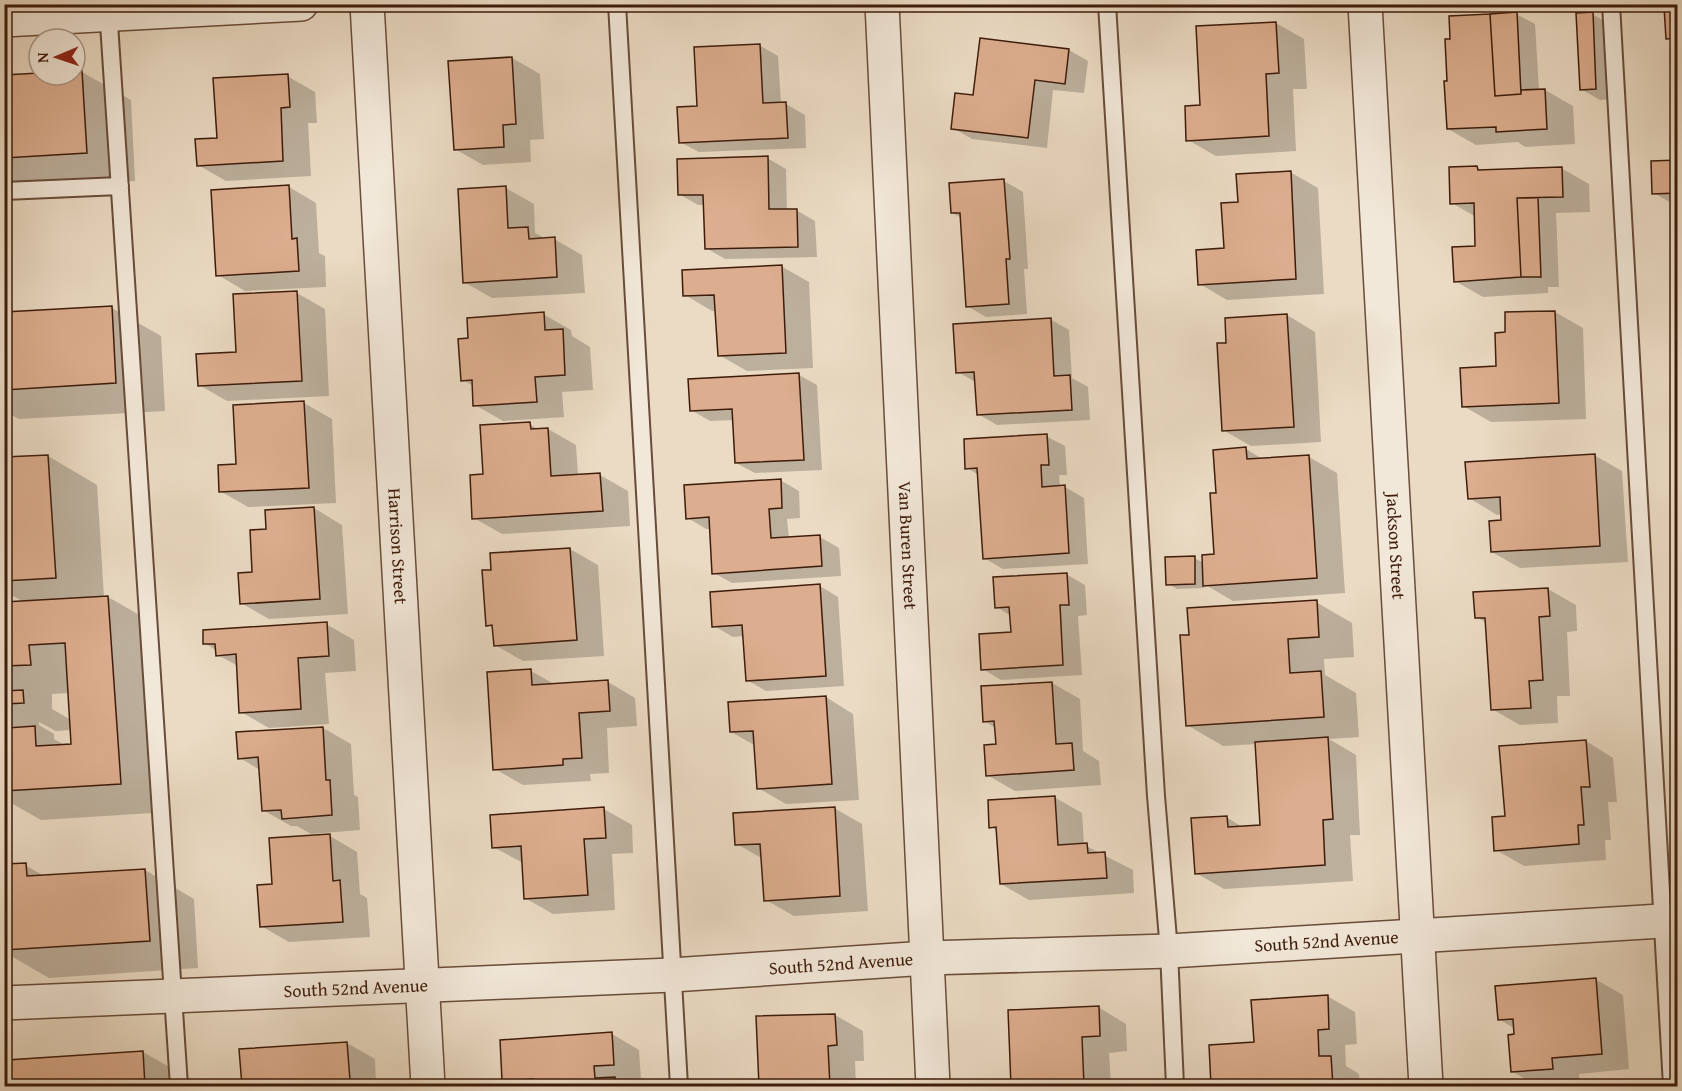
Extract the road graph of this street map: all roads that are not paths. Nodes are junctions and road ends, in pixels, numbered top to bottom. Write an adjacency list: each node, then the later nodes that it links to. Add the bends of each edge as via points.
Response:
1 (301, 4): 8 (street)
2 (367, 4): 17 (street, Harrison Street)
3 (617, 4): 16 (lane)
4 (882, 4): 15 (street, Van Buren Street)
5 (1107, 4): 14 (lane)
6 (1365, 4): 13 (street, Jackson Street)
7 (1611, 4): 12 (lane)
8 (108, 10): 9 (street); 10 (lane)
9 (4, 20)
10 (120, 186): 11 (lane); 18 (lane)
11 (4, 191)
12 (1670, 920): 13 (street, South 52nd Avenue); 26 (lane)
13 (1417, 936): 14 (street, South 52nd Avenue); 25 (street, Jackson Street)
14 (1168, 951): 15 (street, South 52nd Avenue); 24 (lane)
15 (927, 958): 16 (street, South 52nd Avenue); 23 (street, Van Buren Street)
16 (672, 975): 17 (street, South 52nd Avenue); 22 (lane)
17 (422, 984): 18 (street, South 52nd Avenue); 21 (street, Harrison Street)
18 (173, 996): 19 (street, South 52nd Avenue); 20 (lane)
19 (4, 1004)
20 (178, 1086)
21 (428, 1086)
22 (679, 1086)
23 (933, 1086)
24 (1176, 1086)
25 (1426, 1086)
26 (1672, 1086)

